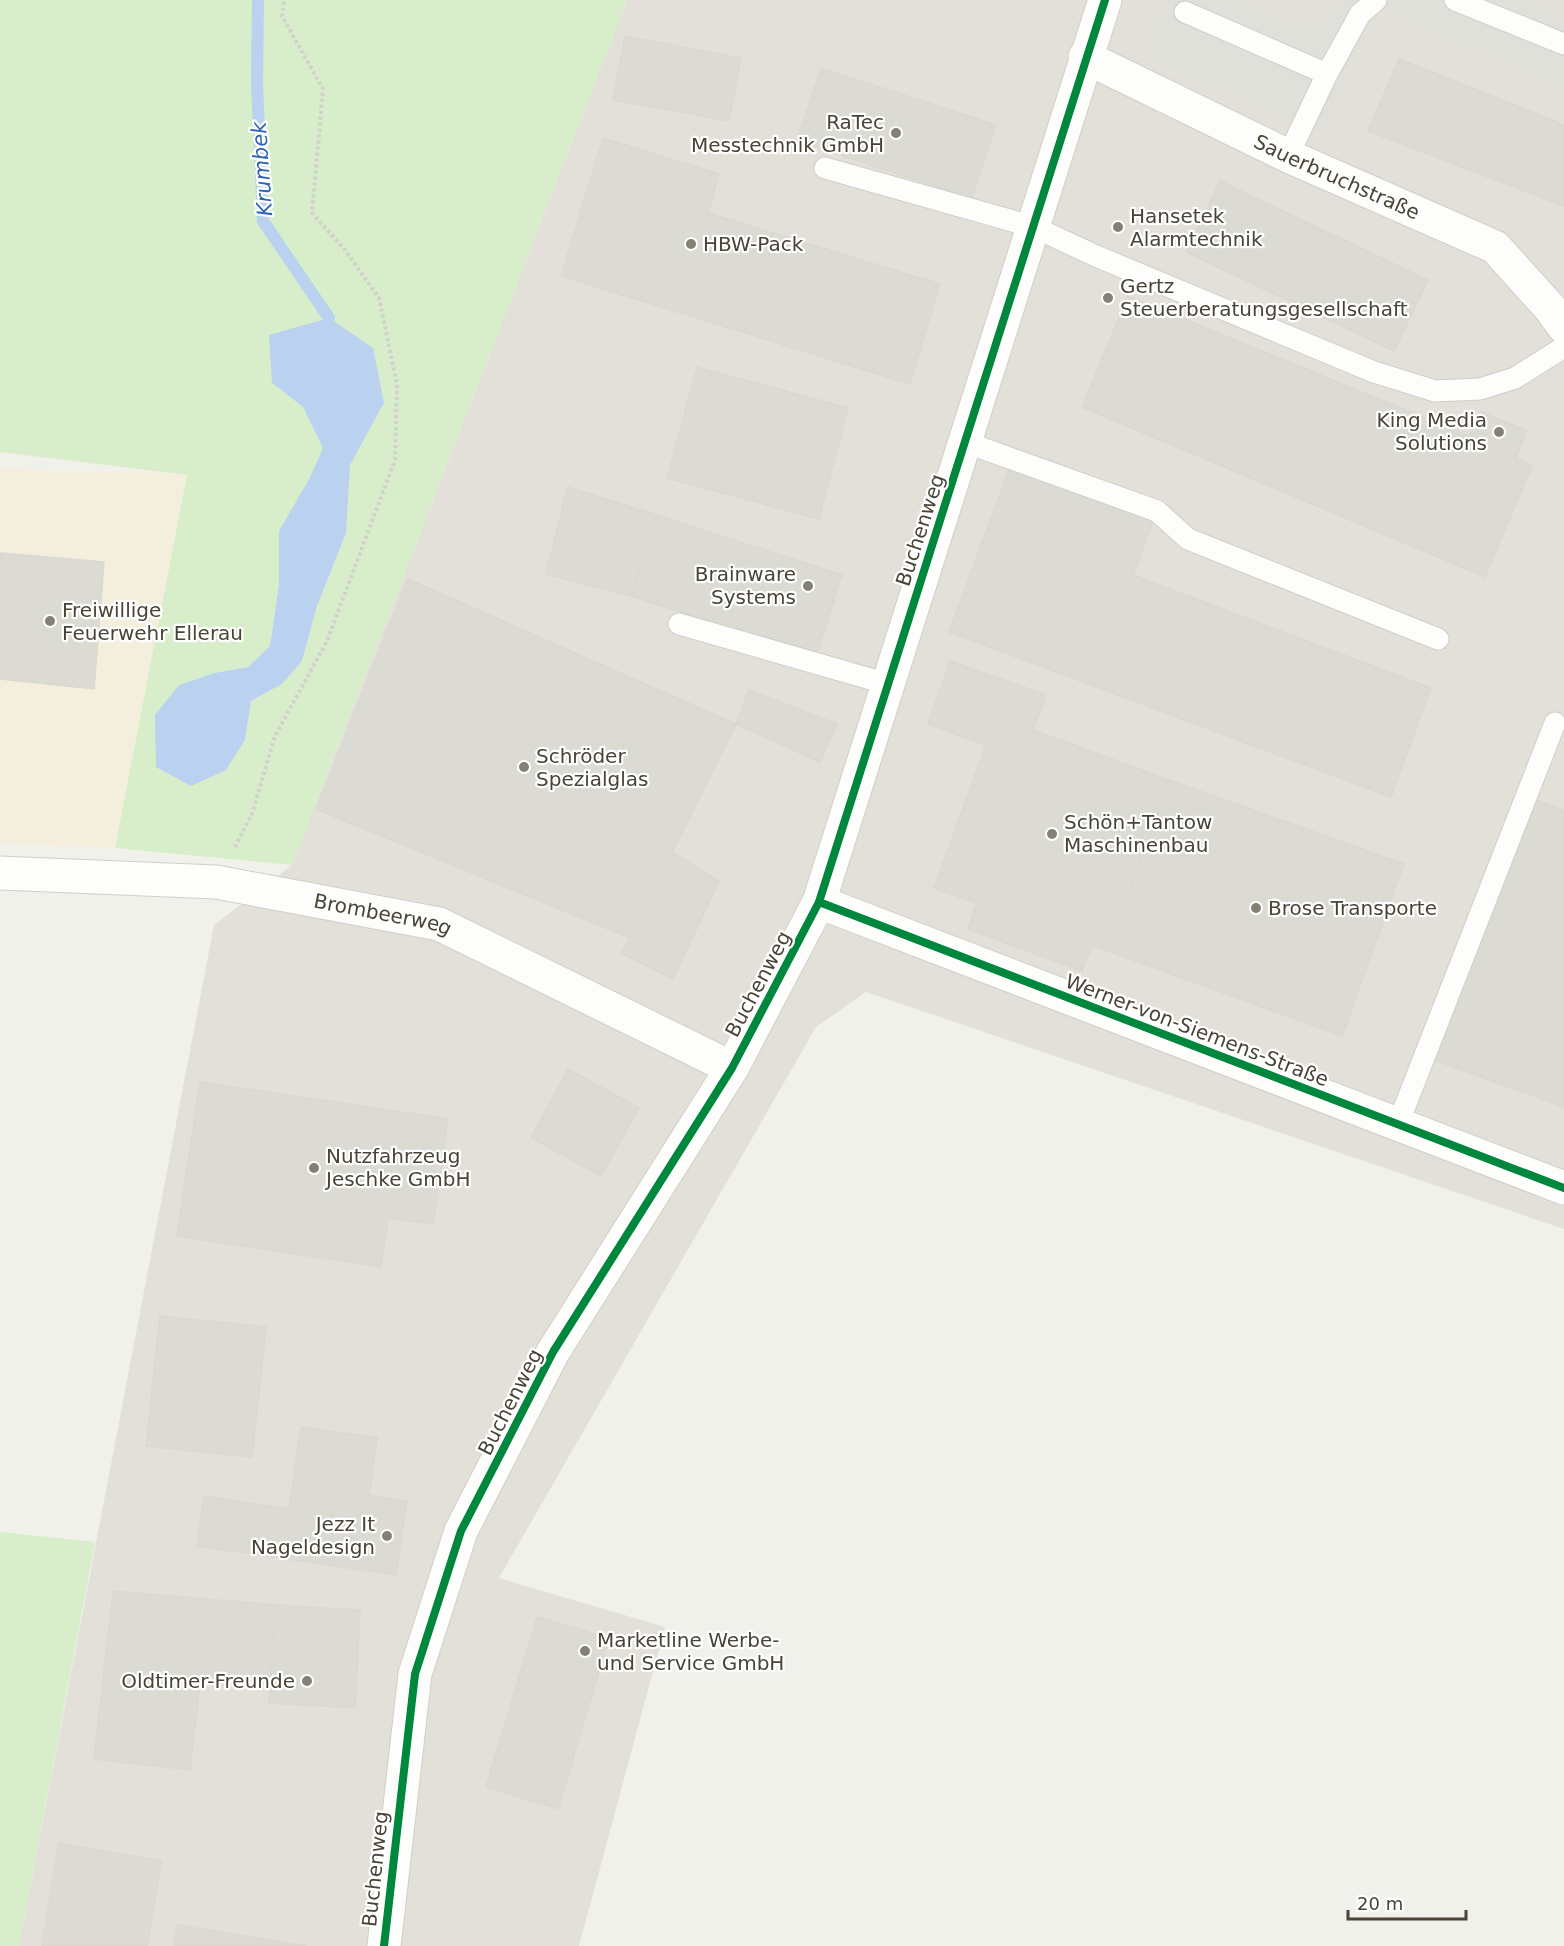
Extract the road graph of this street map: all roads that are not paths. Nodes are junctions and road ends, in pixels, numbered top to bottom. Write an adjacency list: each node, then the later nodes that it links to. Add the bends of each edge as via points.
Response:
1 (1105, 0): 6 (street, Buchenweg)
2 (1376, 0): 7 (lane, via 1360,14)
3 (1455, 0): 5 (lane)
4 (1185, 12): 7 (lane)
5 (1564, 44)
6 (1085, 57): 8 (street, Sauerbruchstraße); 10 (street, Buchenweg)
7 (1327, 74): 8 (lane)
8 (1288, 156): 11 (street, Sauerbruchstraße, via 1495,247)
9 (825, 168): 10 (lane)
10 (1034, 227): 12 (lane, via 1374,372 1435,391 1480,388 1515,378); 13 (street, Buchenweg)
11 (1564, 327)
12 (1564, 347)
13 (965, 442): 15 (lane, via 1157,511 1188,539); 16 (street, Buchenweg)
14 (679, 624): 16 (lane)
15 (1438, 639)
16 (888, 684): 19 (street, Buchenweg)
17 (1554, 723): 21 (lane)
18 (0, 873): 20 (street, Brombeerweg, via 216,882 439,924)
19 (819, 902): 20 (street, Buchenweg); 21 (street, Werner-von-Siemens-Straße)
20 (732, 1068): 23 (street, Buchenweg, via 553,1352 461,1531 415,1674)
21 (1398, 1124): 22 (street, Werner-von-Siemens-Straße)
22 (1564, 1188)
23 (384, 1946)

